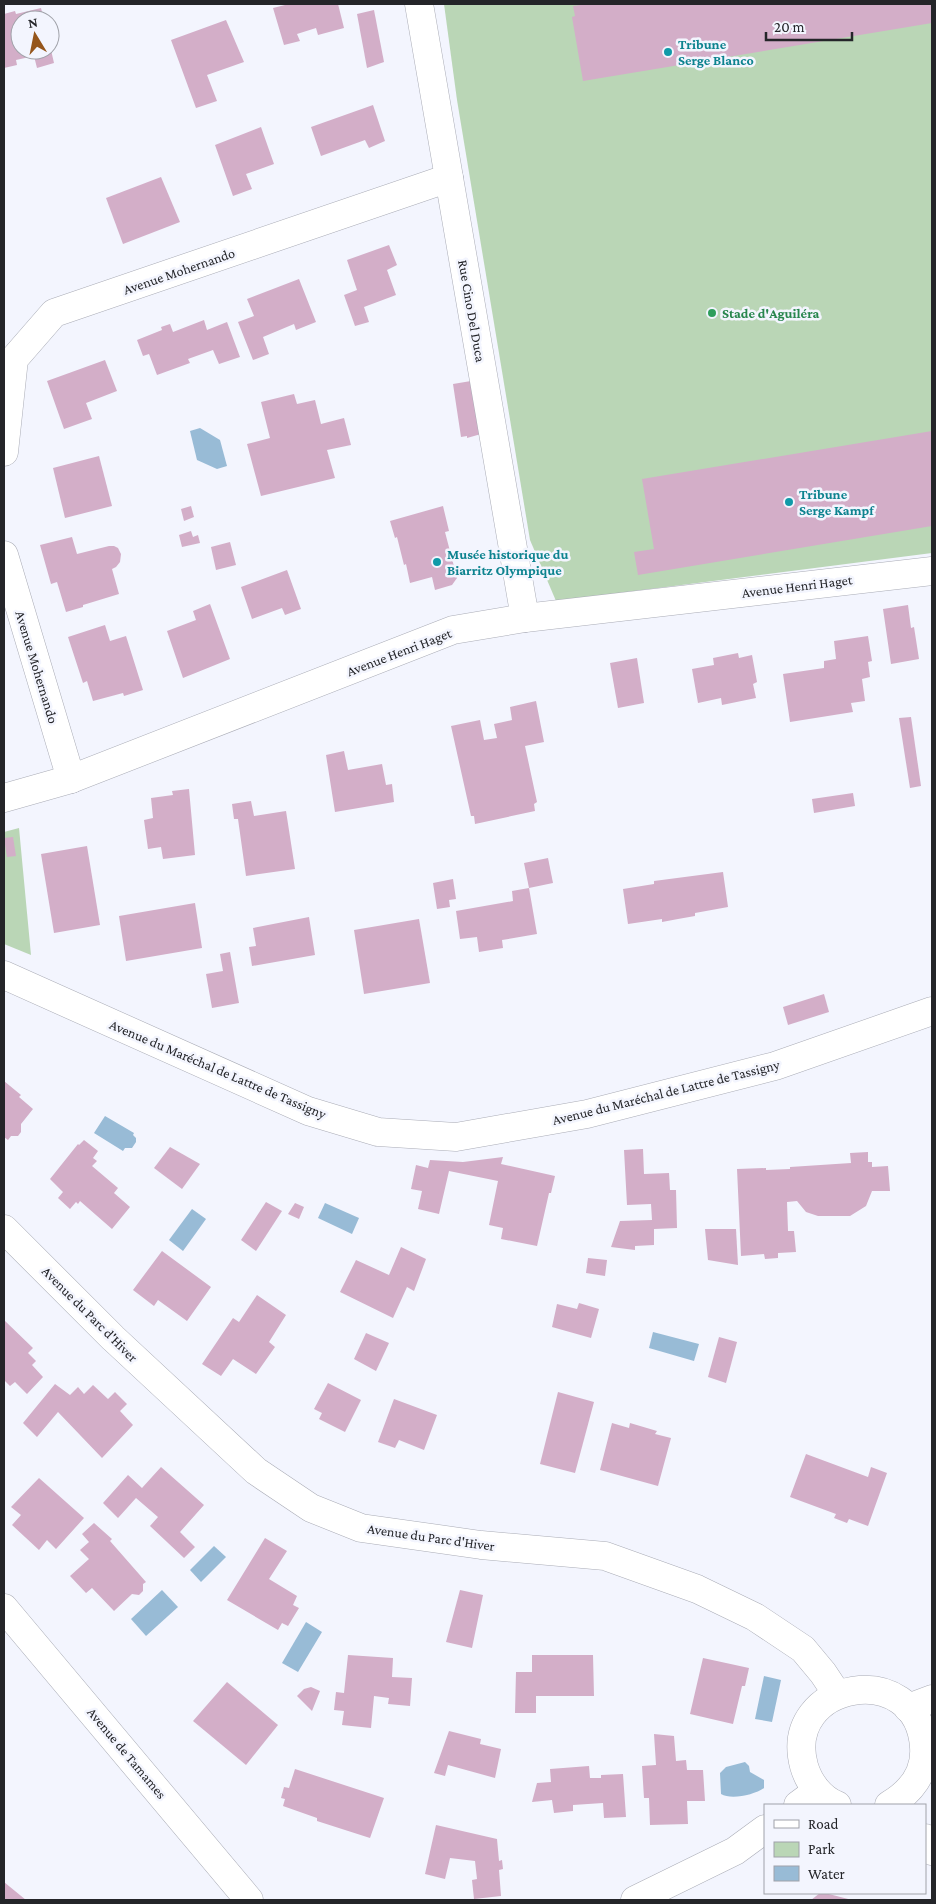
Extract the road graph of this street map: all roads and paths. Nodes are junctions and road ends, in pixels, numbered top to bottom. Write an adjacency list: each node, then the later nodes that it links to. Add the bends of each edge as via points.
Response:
1 (419, 4): 2 (street, Rue Cino Del Duca)
2 (449, 178): 3 (street, Avenue Mohernando, via 54,313 14,359); 6 (street, Rue Cino Del Duca)
3 (4, 452)
4 (4, 555): 7 (street, Avenue Mohernando)
5 (932, 571): 6 (street, Avenue Henri Haget)
6 (524, 618): 7 (street, Avenue Henri Haget, via 454,630)
7 (71, 779): 8 (street, Avenue Henri Haget)
8 (4, 798)
9 (4, 975): 10 (street, Avenue du Maréchal de Lattre de Tassigny, via 308,1112 378,1132 456,1137 587,1114 775,1066)
10 (932, 1011)
11 (4, 1229): 13 (street, Avenue du Parc d'Hiver, via 113,1338 256,1471 311,1508 361,1528 614,1559 697,1589 755,1617 802,1650)
12 (4, 1608): 20 (street, Avenue de Tamames)
13 (837, 1694): 14 (street, via 867,1688); 15 (street, via 821,1705 809,1720 802,1738 804,1766)
14 (920, 1703): 16 (street, via 918,1722 924,1754 921,1771)
15 (818, 1801)
16 (899, 1803)
17 (764, 1830): 21 (street, via 735,1851)
18 (926, 1840): 19 (street)
19 (932, 1852)
20 (249, 1900)
21 (634, 1900)

